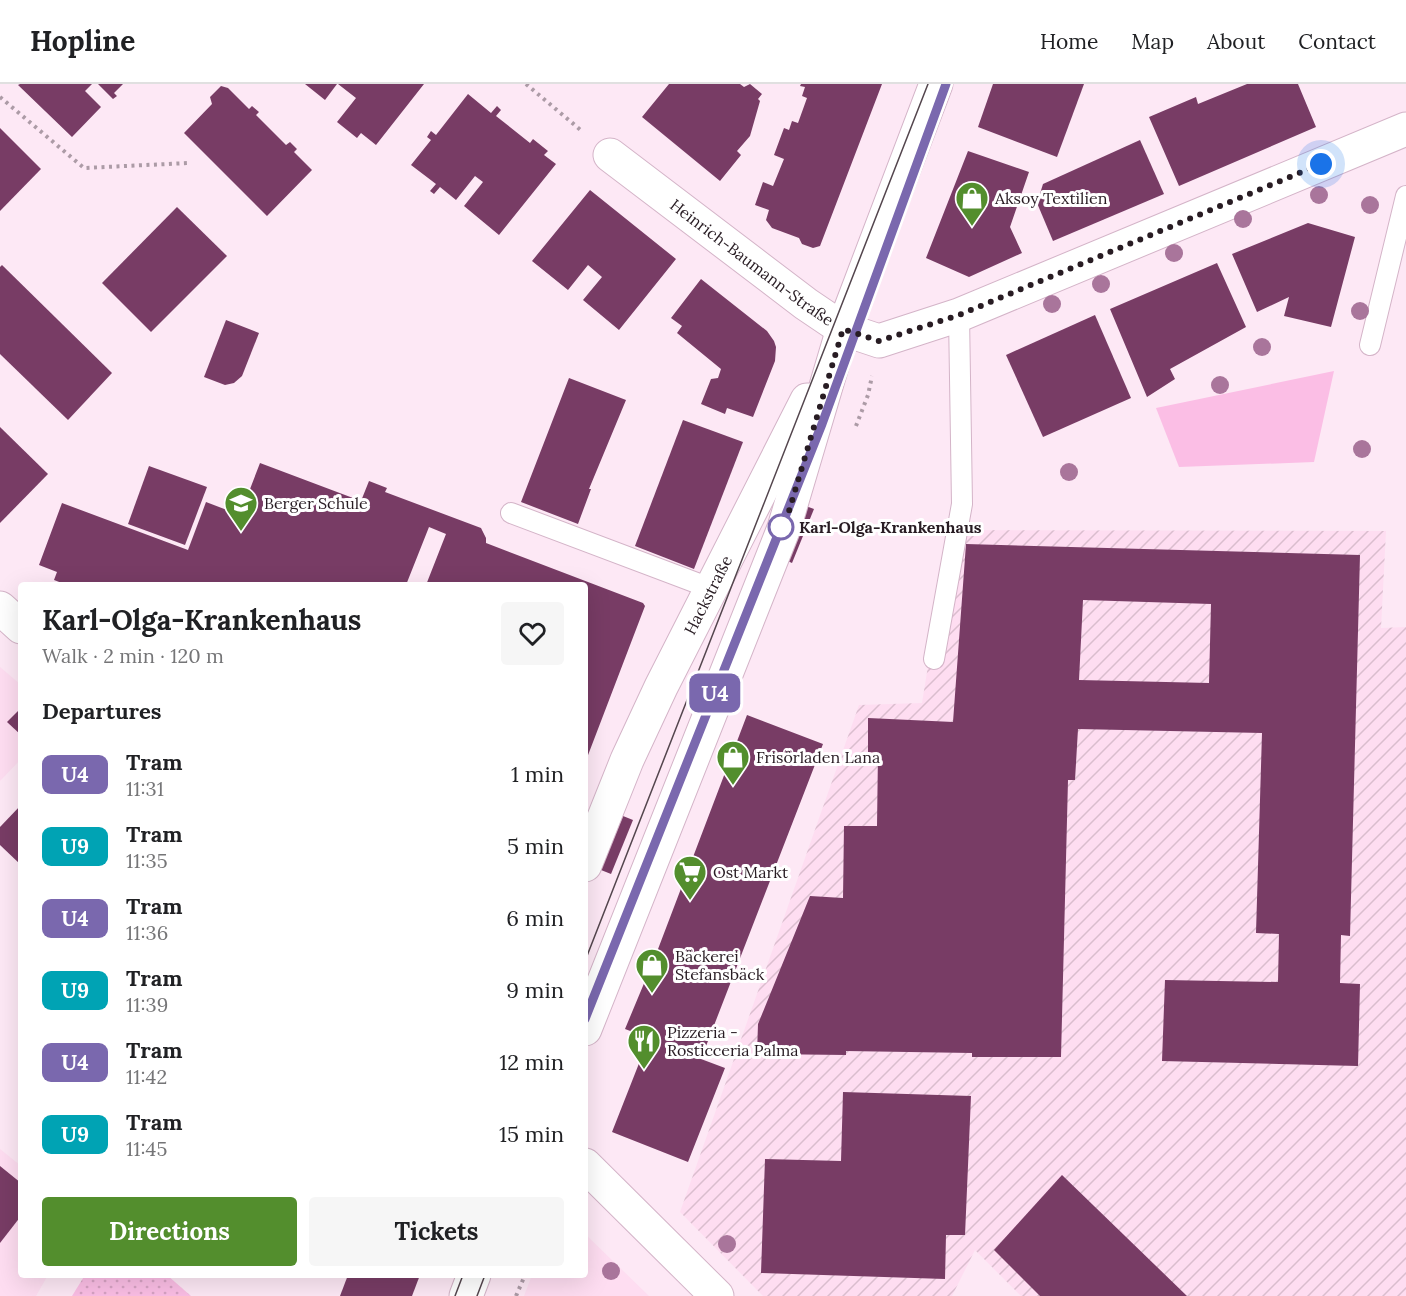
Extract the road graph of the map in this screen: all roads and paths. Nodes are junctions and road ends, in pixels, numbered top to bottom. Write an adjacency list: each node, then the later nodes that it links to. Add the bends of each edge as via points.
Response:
1 (526, 84): 5 (path)
2 (936, 84): 9 (main road, Hackstraße)
3 (0, 97): 6 (path, via 84,168)
4 (1406, 129): 8 (main road, Heinrich-Baumann-Straße)
5 (610, 155): 9 (main road, Heinrich-Baumann-Straße, via 806,304)
6 (188, 164)
7 (1406, 196): 10 (lane)
8 (959, 315): 9 (main road, Heinrich-Baumann-Straße, via 879,341); 15 (lane, via 962,504)
9 (849, 331): 12 (main road, Hackstraße); 17 (main road, Hackstraße, via 784,528)
10 (1370, 345)
11 (511, 513): 12 (lane)
12 (710, 588): 16 (main road, Hackstraße, via 627,760)
13 (0, 608): 14 (main road)
14 (18, 624)
15 (934, 659)
16 (588, 858)
17 (588, 1021)
18 (588, 1169): 23 (main road)
19 (473, 1278): 21 (main road)
20 (524, 1278): 22 (path)
21 (466, 1296)
22 (516, 1296)
23 (717, 1296)

